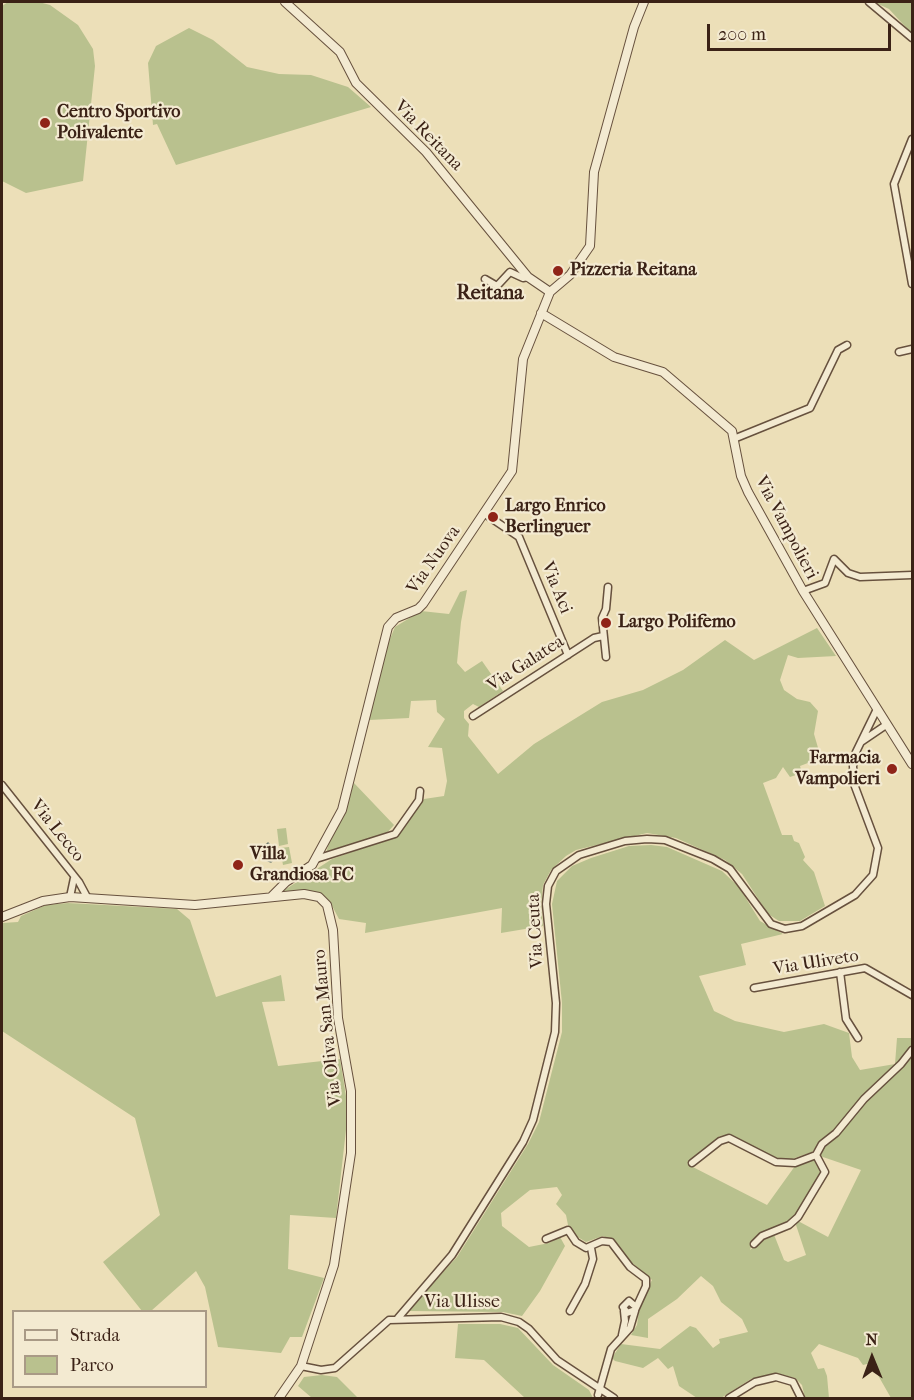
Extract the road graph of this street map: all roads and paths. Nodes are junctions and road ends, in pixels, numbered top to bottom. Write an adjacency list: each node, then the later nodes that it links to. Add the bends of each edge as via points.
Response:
1 (285, 2): 6 (street, Via Reitana, via 340,52 356,83 426,152)
2 (644, 2): 9 (street, via 594,172 590,246 570,275)
3 (869, 2): 4 (street)
4 (912, 38)
5 (912, 139): 8 (street, via 894,189)
6 (528, 277): 7 (street, via 510,272 497,286); 9 (street, Via Reitana)
7 (485, 279)
8 (912, 284)
9 (550, 292): 10 (street, Via Nuova)
10 (541, 314): 14 (street, via 614,357 663,372 728,426); 15 (street, Via Nuova, via 521,373 514,466)
11 (847, 345): 14 (street, via 838,350 810,408)
12 (912, 349): 13 (street)
13 (899, 352)
14 (736, 438): 18 (street, Via Vampolieri, via 744,483)
15 (485, 514): 20 (street, Via Aci, via 519,537); 29 (street, Via Nuova, via 423,604 396,618 388,627 342,810)
16 (912, 575): 18 (street, via 860,577 848,573 834,559 825,583)
17 (608, 587): 19 (street)
18 (803, 591): 22 (street, Via Vampolieri)
19 (603, 636): 20 (street, Via Galatea); 21 (street)
20 (567, 655): 23 (street, Via Galatea)
21 (606, 657)
22 (876, 709): 24 (street, Via Vampolieri); 25 (street, Via Ceuta)
23 (473, 716)
24 (886, 724): 25 (street); 26 (street, Via Vampolieri)
25 (861, 743): 50 (street, Via Ceuta, via 854,759 854,784 876,840 876,867 863,889 802,926 785,929 771,924 730,869 665,840 625,841 579,855 556,871 548,886 546,904 556,1002 555,1032 534,1120 452,1255)
26 (912, 764)
27 (2, 785): 30 (street, Via Lecco)
28 (420, 791): 29 (street, via 419,800 395,834)
29 (315, 859): 33 (street, Via Nuova)
30 (73, 874): 31 (street); 32 (street, Via Lecco)
31 (70, 897): 32 (street, Via Oliva San Mauro); 34 (street, Via Oliva San Mauro, via 42,901)
32 (87, 897): 33 (street, Via Oliva San Mauro, via 195,905)
33 (272, 897): 52 (street, Via Oliva San Mauro, via 313,894 327,905 333,930 338,1018 351,1091 351,1153 336,1253)
34 (2, 917)
35 (840, 972): 36 (street, Via Uliveto); 37 (street, Via Uliveto, via 870,969); 38 (street, via 846,1019)
36 (754, 988)
37 (912, 995)
38 (858, 1038)
39 (912, 1050): 40 (street)
40 (816, 1155): 41 (street, via 795,1163 776,1162 729,1138); 43 (street, via 825,1172 798,1217)
41 (692, 1163)
42 (546, 1239): 44 (street, via 568,1230 581,1245)
43 (754, 1244)
44 (591, 1248): 45 (street, via 602,1241 611,1242 630,1267 646,1279); 48 (street, via 593,1259 585,1284)
45 (643, 1290): 46 (street); 47 (street)
46 (629, 1301): 47 (street); 49 (street, via 624,1304)
47 (636, 1309): 49 (street, via 630,1314); 51 (street, via 633,1323)
48 (570, 1311)
49 (624, 1311): 51 (street)
50 (398, 1318): 52 (street, Via Ulisse, via 381,1325 335,1368); 53 (street, Via Ulisse, via 512,1319)
51 (621, 1336): 53 (street, via 606,1361)
52 (301, 1366): 55 (street, Via Oliva San Mauro)
53 (600, 1395): 54 (street, Via Ulisse)
54 (612, 1397)
55 (279, 1398)
56 (729, 1398): 57 (street, via 755,1382 776,1377 793,1382)
57 (801, 1398)

